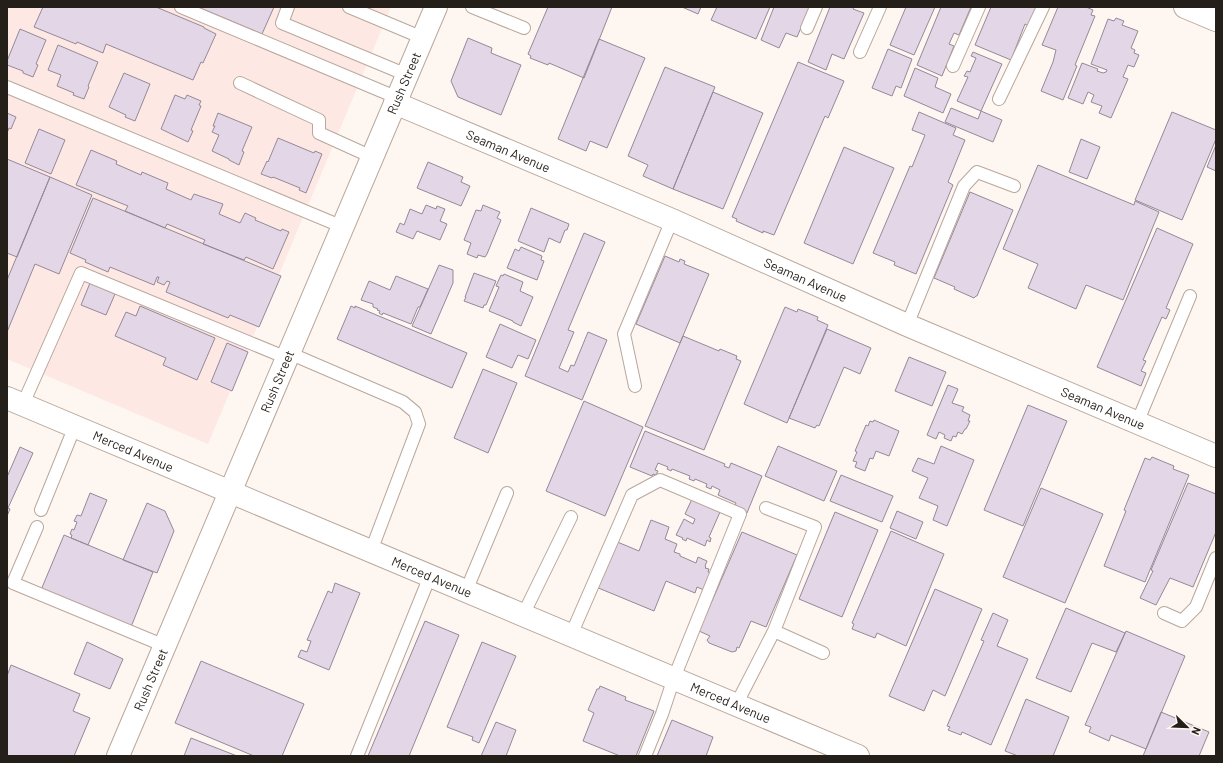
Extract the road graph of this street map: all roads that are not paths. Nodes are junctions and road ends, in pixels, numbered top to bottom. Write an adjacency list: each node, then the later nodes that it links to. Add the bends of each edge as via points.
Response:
1 (181, 7): 21 (lane)
2 (288, 7): 17 (lane, via 282,23)
3 (349, 7): 14 (lane)
4 (436, 7): 14 (street, Rush Street)
5 (472, 7): 12 (lane)
6 (816, 7): 13 (lane)
7 (880, 7): 15 (lane)
8 (979, 7): 16 (lane)
9 (1043, 7): 20 (lane)
10 (1186, 7): 11 (street)
11 (1216, 20)
12 (524, 28)
13 (807, 28)
14 (423, 38): 17 (street, Rush Street)
15 (860, 52)
16 (953, 66)
17 (407, 75): 21 (street, Rush Street)
18 (240, 83): 22 (lane, via 319,120 319,133)
19 (7, 87): 25 (lane)
20 (999, 99)
21 (396, 101): 22 (street, Rush Street); 24 (street, Seaman Avenue)
22 (372, 157): 25 (street, Rush Street)
23 (1014, 186): 27 (lane, via 977,172 964,186)
24 (672, 220): 27 (street, Seaman Avenue); 29 (lane, via 624,334)
25 (343, 228): 28 (street, Rush Street)
26 (1190, 296): 31 (lane)
27 (907, 325): 31 (street, Seaman Avenue)
28 (288, 356): 30 (lane, via 81,273); 34 (street, Rush Street); 40 (lane, via 403,402 415,412 419,424)
29 (635, 386)
30 (15, 401): 32 (street, Merced Avenue)
31 (1138, 423): 33 (street, Seaman Avenue)
32 (76, 426): 34 (street, Merced Avenue); 37 (lane)
33 (1216, 456)
34 (231, 491): 40 (street, Merced Avenue); 48 (street, Rush Street)
35 (507, 493): 43 (lane)
36 (766, 508): 46 (lane, via 815,527)
37 (42, 510)
38 (571, 517): 45 (lane)
39 (36, 527): 48 (lane, via 13,583)
40 (371, 551): 42 (street, Merced Avenue)
41 (1216, 558): 44 (lane, via 1196,607 1182,621)
42 (430, 576): 43 (street, Merced Avenue); 54 (lane)
43 (466, 591): 45 (street, Merced Avenue)
44 (1164, 613)
45 (523, 615): 47 (street, Merced Avenue)
46 (774, 631): 49 (lane); 51 (lane)
47 (571, 635): 50 (street, Merced Avenue); 50 (lane, via 632,495 660,480 740,515)
48 (165, 646): 53 (street, Rush Street)
49 (823, 653)
50 (674, 678): 51 (street, Merced Avenue); 55 (lane)
51 (736, 705): 52 (street, Merced Avenue)
52 (850, 755)
53 (118, 756)
54 (357, 756)
55 (645, 756)

